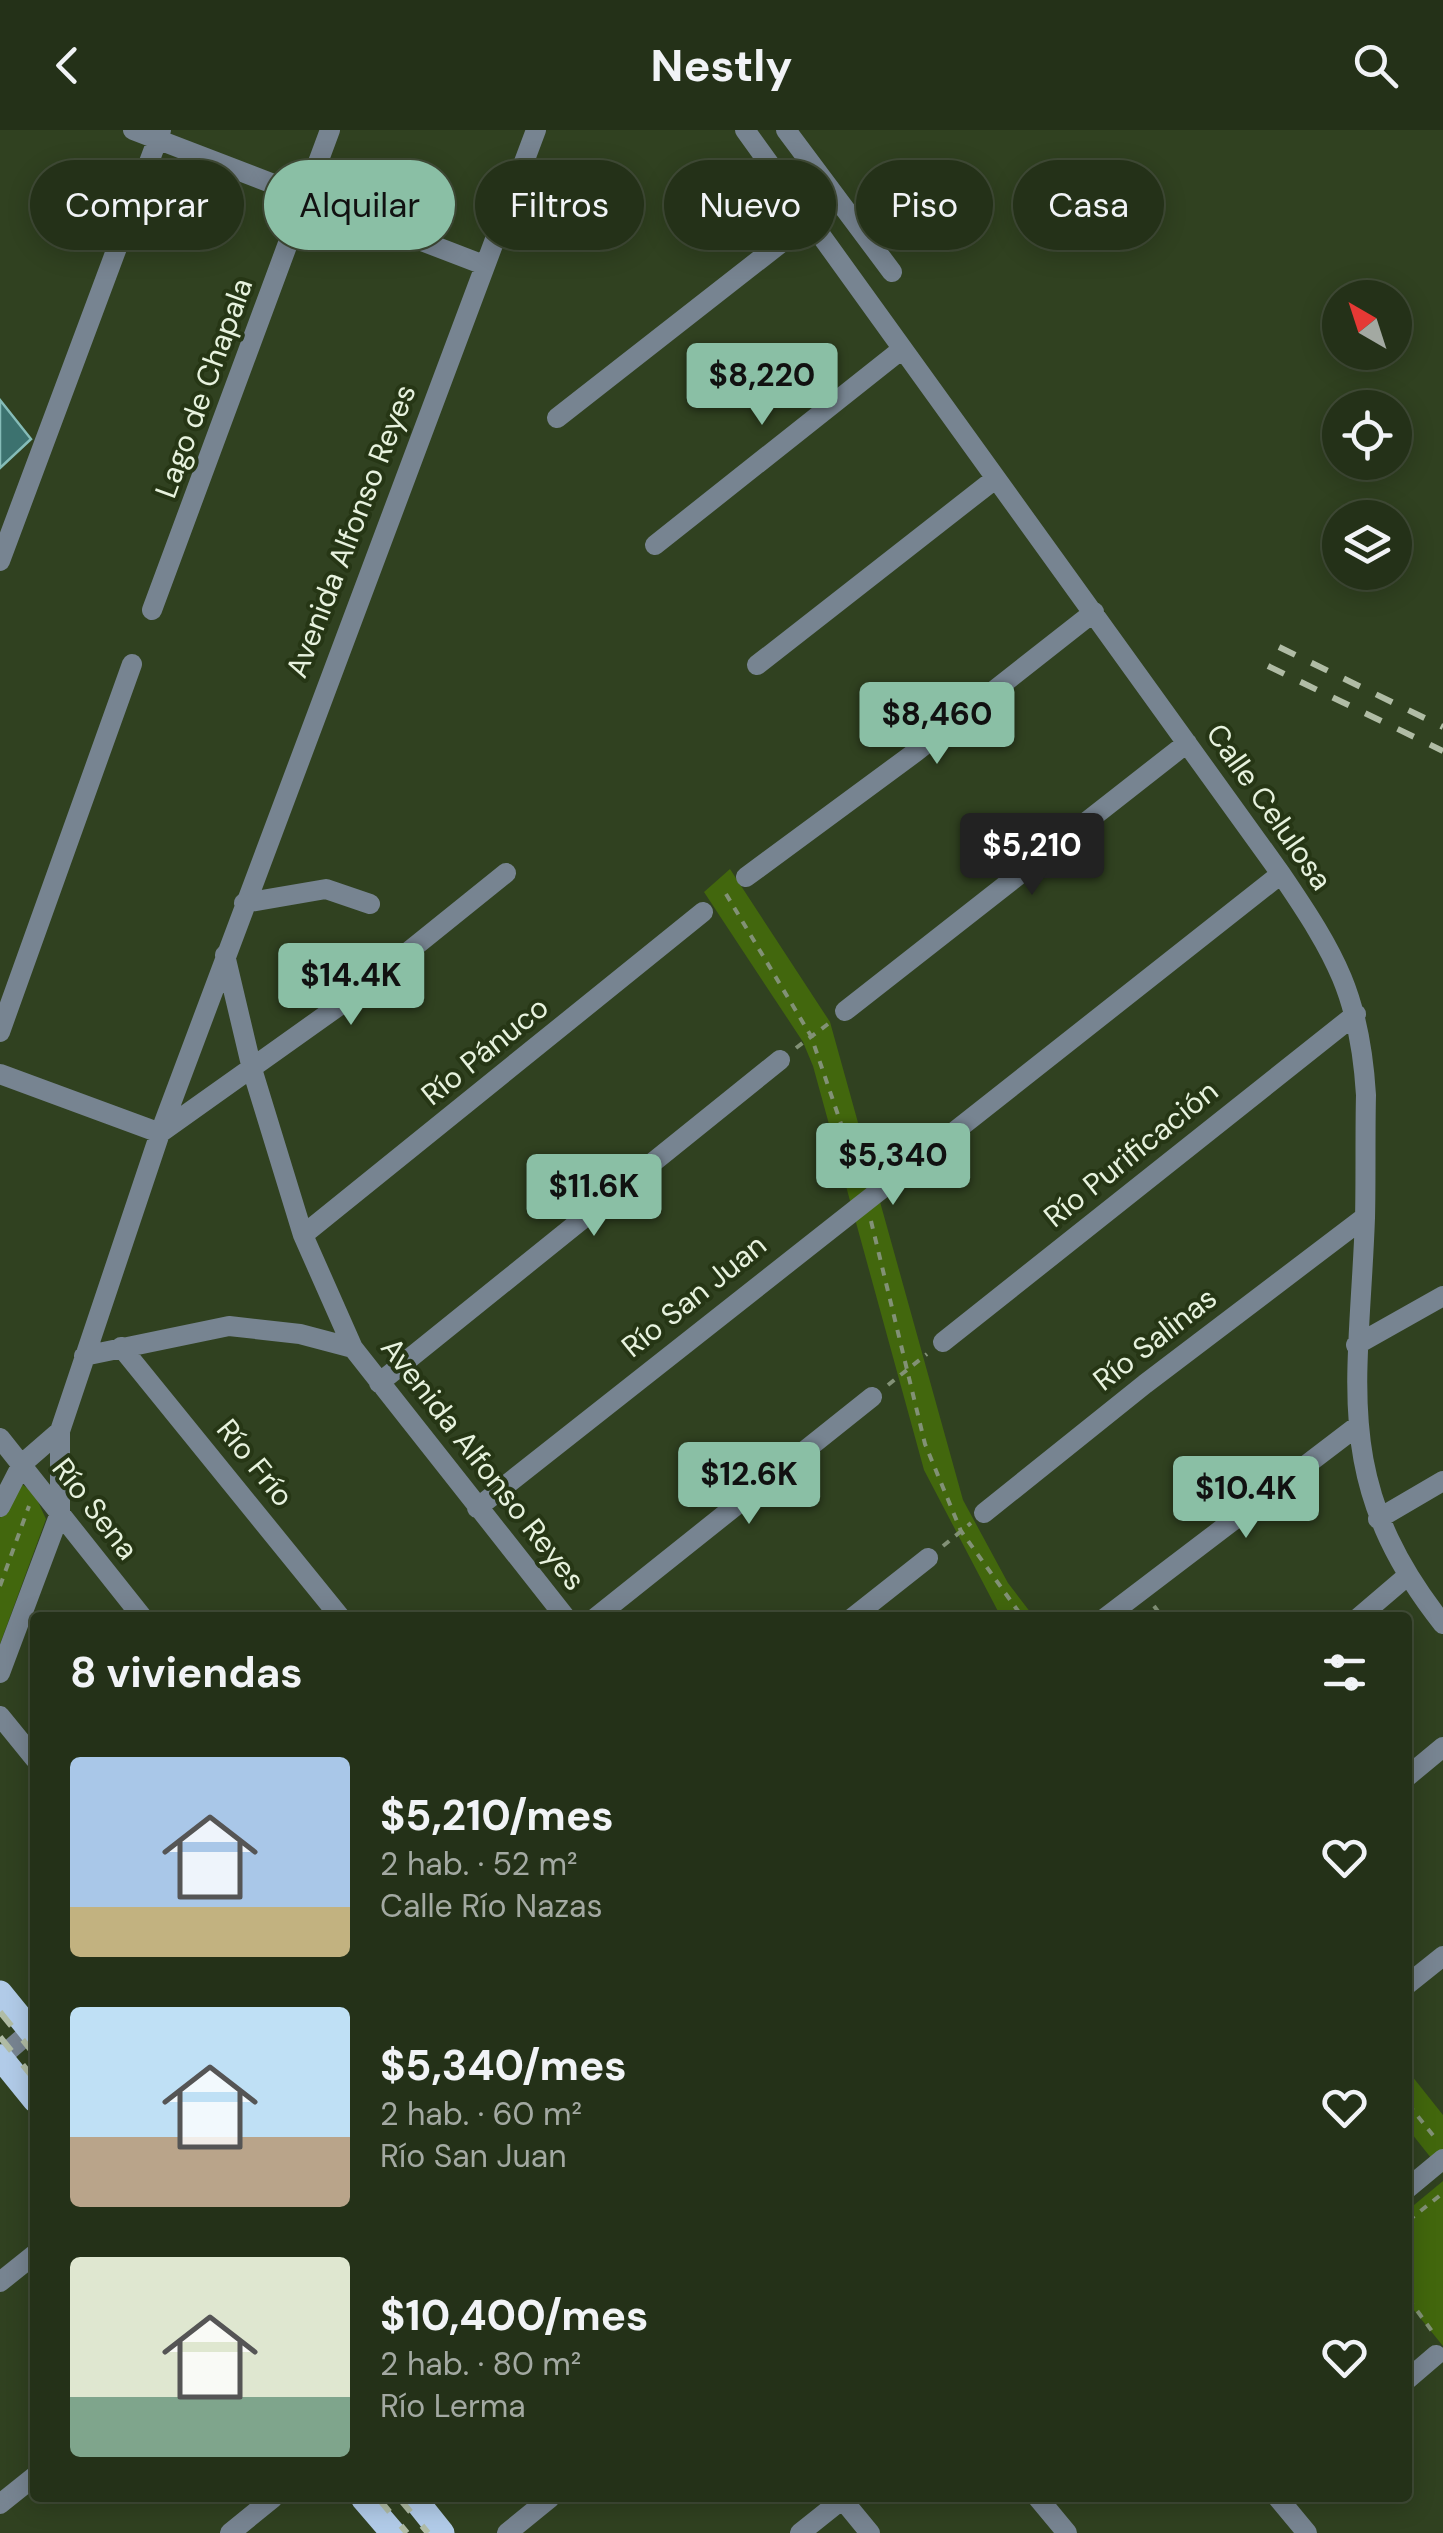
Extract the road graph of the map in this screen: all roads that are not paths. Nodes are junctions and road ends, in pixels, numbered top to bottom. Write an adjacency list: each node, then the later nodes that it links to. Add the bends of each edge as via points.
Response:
1 (133, 130): 6 (street)
2 (330, 130): 7 (street, Lago de Chapala)
3 (536, 130): 14 (street, Avenida Alfonso Reyes)
4 (745, 130): 8 (street, Calle Celulosa)
5 (786, 130): 15 (street)
6 (160, 134): 9 (street); 20 (street)
7 (319, 160)
8 (766, 160)
9 (264, 176)
10 (286, 250): 21 (street, Lago de Chapala)
11 (447, 250): 14 (street)
12 (771, 250): 17 (street)
13 (829, 250): 16 (street, Calle Celulosa)
14 (484, 265): 29 (street, Avenida Alfonso Reyes)
15 (892, 272)
16 (901, 350): 18 (street, Calle Celulosa); 19 (street)
17 (558, 418)
18 (995, 479): 22 (street, Calle Celulosa); 24 (street)
19 (655, 545)
20 (0, 562)
21 (152, 610)
22 (1094, 612): 25 (street, Calle Celulosa); 28 (street)
23 (132, 664): 35 (street)
24 (757, 665)
25 (1186, 743): 27 (street, Calle Celulosa); 33 (street)
26 (506, 873): 37 (street)
27 (1282, 874): 34 (street, Calle Celulosa, via 1331,949); 56 (street, Río San Juan)
28 (746, 877)
29 (244, 902): 30 (street, via 326,889); 32 (street, Avenida Alfonso Reyes)
30 (370, 904)
31 (703, 912): 41 (street, Río Pánuco)
32 (225, 954): 37 (street, Avenida Alfonso Reyes); 39 (street, Avenida Alfonso Reyes)
33 (845, 1010)
34 (1356, 1014): 40 (street, Calle Celulosa, via 1366,1095); 43 (street, Río Purificación)
35 (0, 1032)
36 (780, 1060): 48 (street)
37 (252, 1070): 39 (street); 41 (street, Avenida Alfonso Reyes)
38 (0, 1074): 39 (street)
39 (160, 1134): 47 (street, Avenida Alfonso Reyes)
40 (1365, 1217): 44 (street, Calle Celulosa); 58 (street, Río Salinas)
41 (303, 1234): 46 (street, Avenida Alfonso Reyes)
42 (1443, 1296): 44 (street)
43 (944, 1342)
44 (1356, 1346): 50 (street, Calle Celulosa)
45 (122, 1347): 46 (street, Avenida Alfonso Reyes, via 230,1326); 47 (street, Avenida Alfonso Reyes); 63 (street, Río Frío)
46 (352, 1348): 48 (street, Avenida Alfonso Reyes)
47 (84, 1356): 51 (street, Avenida Alfonso Reyes)
48 (379, 1382): 56 (street, Avenida Alfonso Reyes)
49 (872, 1397): 65 (street)
50 (1356, 1427): 59 (street, Calle Celulosa); 67 (street)
51 (60, 1431): 53 (street); 57 (street)
52 (0, 1438): 53 (street, Río Sena)
53 (22, 1464): 55 (street); 57 (street, Río Sena)
54 (1443, 1481): 59 (street)
55 (0, 1506)
56 (477, 1508): 64 (street, Avenida Alfonso Reyes)
57 (60, 1513): 62 (street, Río Sena); 70 (street)
58 (984, 1513)
59 (1378, 1519): 61 (street, Calle Celulosa)
60 (928, 1558): 66 (street)
61 (1406, 1578): 68 (street); 69 (street, Calle Celulosa)
62 (138, 1612)
63 (336, 1612)
64 (561, 1612)
65 (602, 1612)
66 (860, 1612)
67 (1114, 1612)
68 (1365, 1612)
69 (1443, 1624)
70 (0, 1673)
71 (0, 1716): 73 (street)
72 (1443, 1747): 74 (street)
73 (30, 1753)
74 (1412, 1773)
75 (1443, 1956): 76 (street)
76 (1412, 1981)
77 (0, 1993): 78 (main road)
78 (30, 2030)
79 (30, 2036): 80 (street)
80 (0, 2058): 81 (main road)
81 (30, 2094)
82 (1443, 2159): 83 (street)
83 (1412, 2185)
84 (30, 2258): 85 (street)
85 (0, 2282)
86 (1439, 2351): 87 (street)
87 (1412, 2375)
88 (30, 2480): 97 (street)
89 (267, 2502): 98 (street)
90 (367, 2502): 99 (main road)
91 (417, 2502): 100 (main road)
92 (545, 2502): 101 (street)
93 (838, 2502): 102 (street)
94 (846, 2502): 103 (street)
95 (1041, 2502): 104 (street)
96 (1281, 2502): 105 (street)
97 (0, 2504)
98 (230, 2533)
99 (392, 2533)
100 (442, 2533)
101 (506, 2533)
102 (800, 2533)
103 (870, 2533)
104 (1067, 2533)
105 (1307, 2533)

